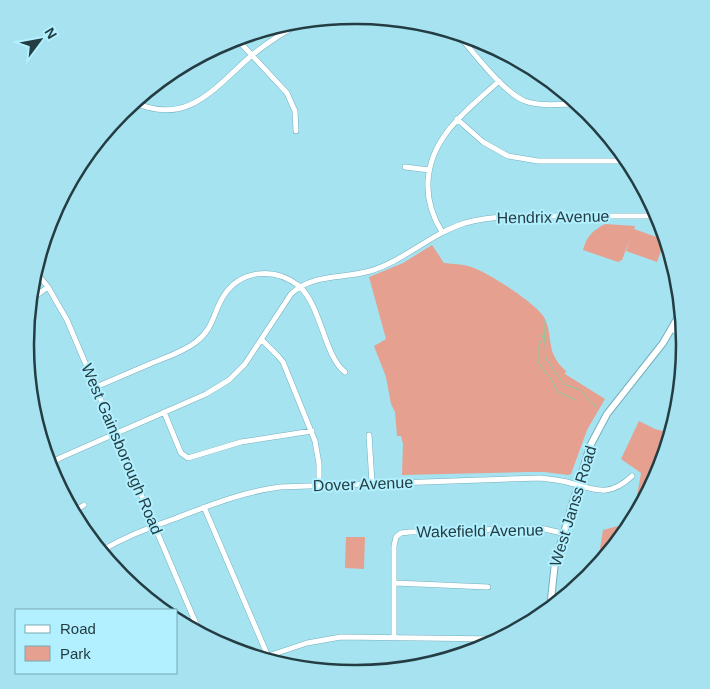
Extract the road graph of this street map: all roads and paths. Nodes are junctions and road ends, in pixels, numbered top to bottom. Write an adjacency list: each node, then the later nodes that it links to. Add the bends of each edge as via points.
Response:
1 (284, 32): 4 (street)
2 (466, 44): 5 (street)
3 (242, 45): 4 (street)
4 (252, 56): 7 (street, via 193,105 175,110); 9 (street, via 292,102)
5 (499, 82): 6 (street, via 526,101); 8 (street)
6 (567, 104)
7 (141, 106)
8 (457, 119): 10 (street, via 483,142 508,156 538,161); 12 (street, via 438,144)
9 (296, 131)
10 (618, 160)
11 (405, 167): 12 (street)
12 (429, 170): 14 (street, via 431,210)
13 (648, 216): 14 (street, Hendrix Avenue, via 508,216 479,220)
14 (442, 232): 16 (street, Hendrix Avenue, via 382,267 358,274 321,278)
15 (41, 278): 17 (street, West Gainsborough Road)
16 (299, 286): 22 (street); 23 (street, via 314,309 336,362); 24 (street, via 288,278 271,273 244,278 223,297 214,320 197,341)
17 (48, 287): 18 (street); 24 (street, West Gainsborough Road, via 67,320)
18 (38, 294)
19 (675, 323): 20 (main road, West Janss Road)
20 (672, 329): 21 (street); 33 (main road, West Janss Road, via 600,424)
21 (675, 331)
22 (262, 340): 25 (street, via 245,364 216,390); 26 (street, via 282,362)
23 (345, 372)
24 (96, 387): 27 (street, West Gainsborough Road)
25 (164, 412): 26 (street, via 181,453 188,458 241,442); 27 (street)
26 (312, 432): 32 (street)
27 (115, 433): 29 (street); 37 (street, West Gainsborough Road)
28 (369, 435): 31 (street)
29 (56, 460)
30 (632, 476): 33 (street, Dover Avenue, via 609,490)
31 (372, 483): 32 (street, Dover Avenue); 33 (street, Dover Avenue, via 540,478)
32 (319, 485): 36 (street, Dover Avenue, via 255,490)
33 (577, 485): 38 (main road, West Janss Road)
34 (84, 505): 35 (street)
35 (79, 508)
36 (204, 508): 37 (street, Dover Avenue); 46 (street)
37 (154, 526): 39 (street, Dover Avenue); 43 (street, West Gainsborough Road)
38 (562, 533): 40 (street, Wakefield Avenue, via 540,528 398,535 394,546); 42 (main road, West Janss Road)
39 (107, 548)
40 (394, 583): 41 (street); 44 (street)
41 (488, 587)
42 (551, 598)
43 (195, 622)
44 (394, 637): 45 (street); 47 (street, via 341,637 307,643)
45 (483, 639)
46 (266, 652)
47 (278, 655)

